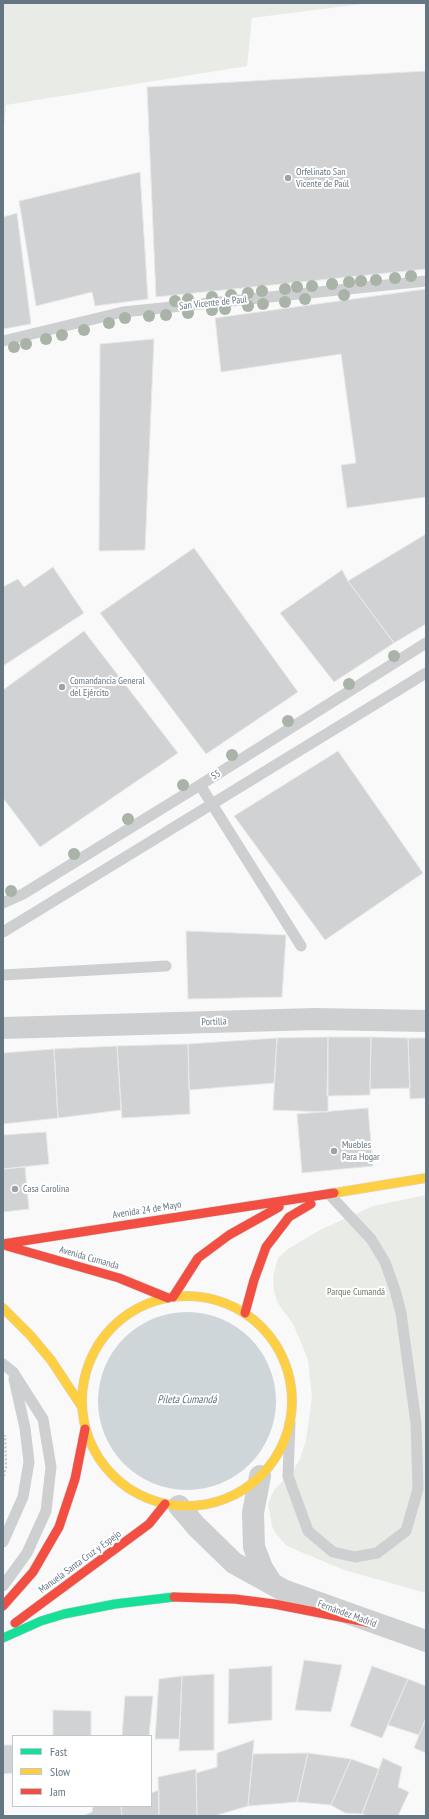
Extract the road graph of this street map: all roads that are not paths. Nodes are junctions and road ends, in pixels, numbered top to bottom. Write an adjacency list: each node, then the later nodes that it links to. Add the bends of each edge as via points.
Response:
1 (426, 280): 2 (lane, San Vicente de Paul, via 123,312)
2 (3, 341)
3 (426, 643): 5 (lane, S5)
4 (426, 673): 6 (lane)
5 (200, 785): 6 (lane); 7 (lane, S5, via 23,894)
6 (211, 804): 8 (lane); 9 (lane)
7 (3, 903)
8 (3, 932)
9 (301, 946)
10 (166, 966): 11 (lane)
11 (3, 975)
12 (426, 1021): 13 (street, Portilla, via 315,1019)
13 (3, 1028)
14 (426, 1178): 15 (main road, Avenida 24 de Mayo)
15 (329, 1193): 16 (main road, Avenida 24 de Mayo); 20 (main road, Avenida 24 de Mayo, via 289,1217 275,1233 260,1262); 24 (lane, via 371,1239 385,1262 401,1313 416,1423 418,1489 406,1531 377,1553 354,1557 333,1552 308,1531 288,1476)
16 (294, 1200): 17 (main road, Avenida 24 de Mayo); 18 (main road, Avenida 24 de Mayo, via 229,1234 198,1258)
17 (3, 1245): 18 (main road, Avenida Cumanda, via 119,1278)
18 (170, 1297): 20 (main road, via 196,1296 214,1299); 23 (main road, via 147,1304 128,1314 105,1337 93,1355 85,1375)
19 (3, 1308): 23 (main road, via 51,1360)
20 (245, 1313): 24 (main road, via 267,1332 283,1357 292,1390)
21 (3, 1364): 22 (lane)
22 (12, 1372): 28 (lane, via 25,1428 29,1462 23,1497); 30 (lane, via 43,1419 51,1467 46,1511 27,1554)
23 (82, 1407): 25 (main road)
24 (290, 1424): 26 (main road, via 279,1452)
25 (85, 1427): 27 (main road, via 97,1457 118,1481 145,1498); 31 (main road, Manuela Santa Cruz y Espejo, via 75,1479 59,1527 33,1572)
26 (260, 1476): 27 (main road, via 227,1498 198,1505); 29 (street, Fernández Madrid, via 253,1513 254,1547)
27 (172, 1505): 29 (street, Fernández Madrid, via 234,1563); 33 (main road, Manuela Santa Cruz y Espejo)
28 (3, 1542)
29 (271, 1582): 32 (street, Fernández Madrid, via 283,1590)
30 (3, 1586)
31 (3, 1606)
32 (371, 1623): 34 (main road, via 274,1604 221,1598 175,1597 115,1604 64,1614); 35 (street, Fernández Madrid)
33 (3, 1632)
34 (3, 1638)
35 (426, 1641)

